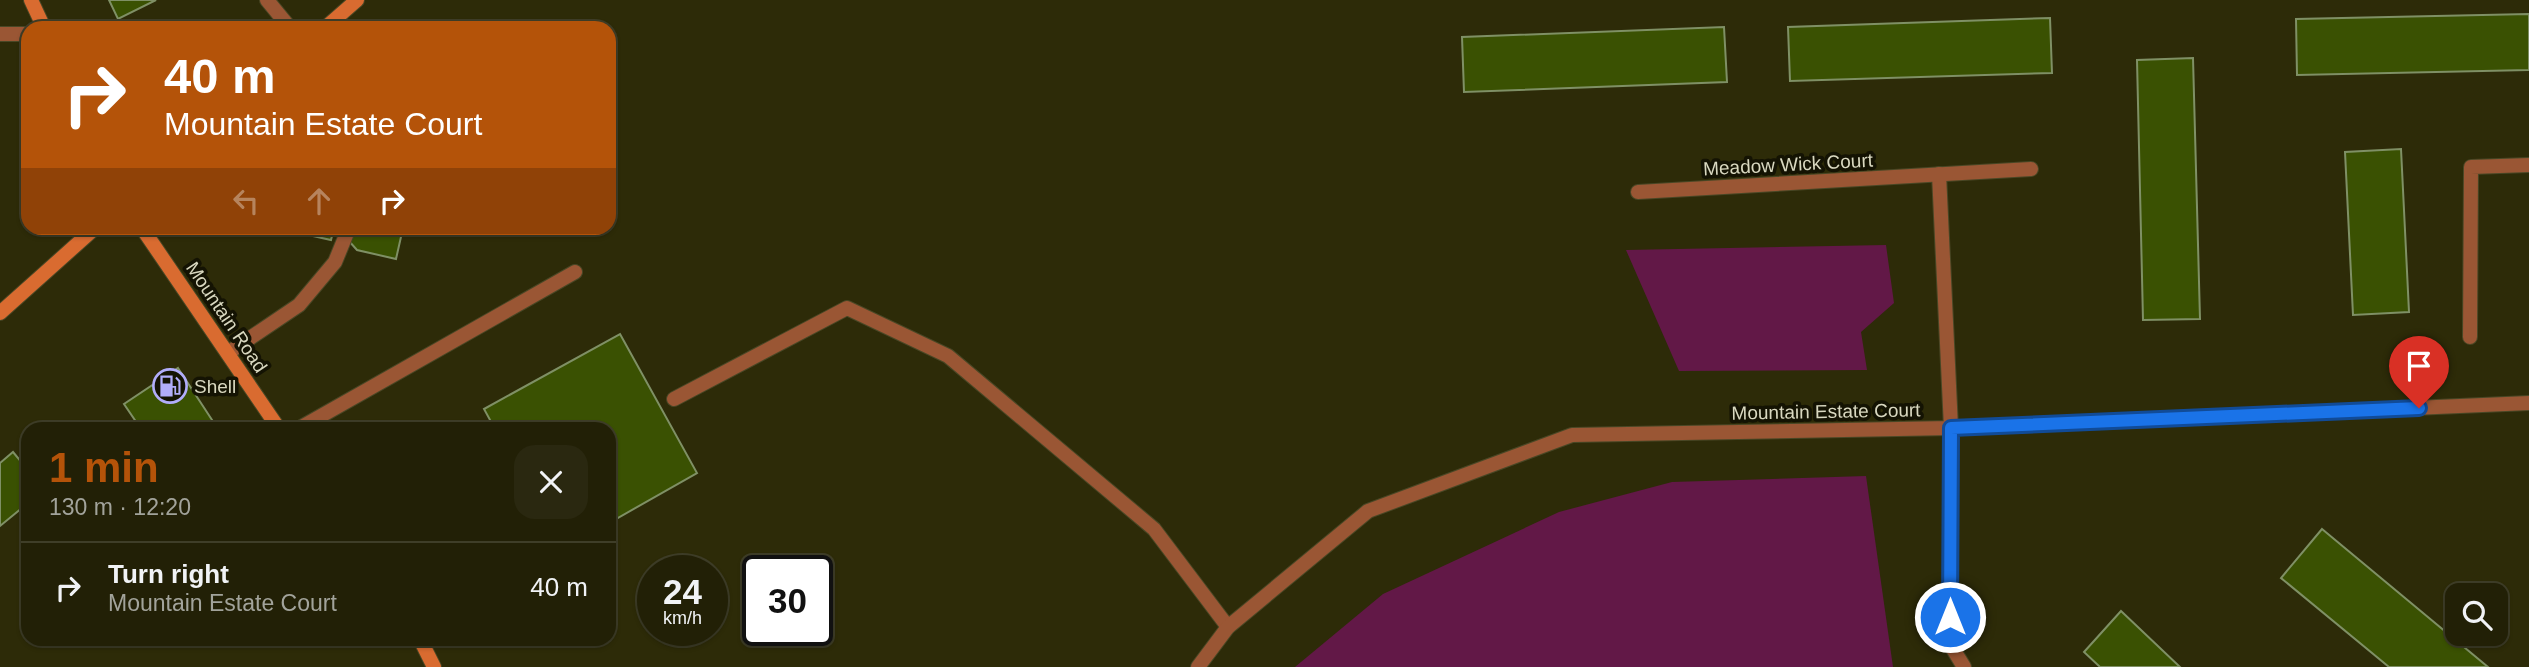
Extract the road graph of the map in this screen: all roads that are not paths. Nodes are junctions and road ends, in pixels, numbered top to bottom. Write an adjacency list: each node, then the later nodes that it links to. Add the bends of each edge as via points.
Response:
1 (31, 0): 4 (main road)
2 (267, 0): 5 (street)
3 (357, 0): 6 (main road)
4 (41, 21)
5 (284, 21)
6 (333, 21)
7 (0, 34): 8 (street)
8 (21, 34)
9 (2529, 165): 18 (street, via 2471,167)
10 (2031, 169): 11 (street, Meadow Wick Court)
11 (1939, 174): 12 (street, Meadow Wick Court); 24 (street)
12 (1638, 192)
13 (88, 235): 17 (main road)
14 (147, 235): 19 (main road, Mountain Road)
15 (346, 235): 19 (street, via 335,262 299,305)
16 (575, 272): 23 (street)
17 (0, 313)
18 (2470, 337)
19 (228, 353): 22 (main road, Mountain Road)
20 (674, 399): 25 (street, via 847,308 948,356 1154,529)
21 (2529, 403): 24 (street, Mountain Estate Court)
22 (274, 422)
23 (310, 422)
24 (1951, 428): 25 (street, Mountain Estate Court, via 1572,435 1368,510); 29 (street, via 1950,644)
25 (1228, 627): 28 (street, Mountain Estate Court)
26 (424, 646): 27 (main road)
27 (434, 667)
28 (1198, 667)
29 (1964, 667)

